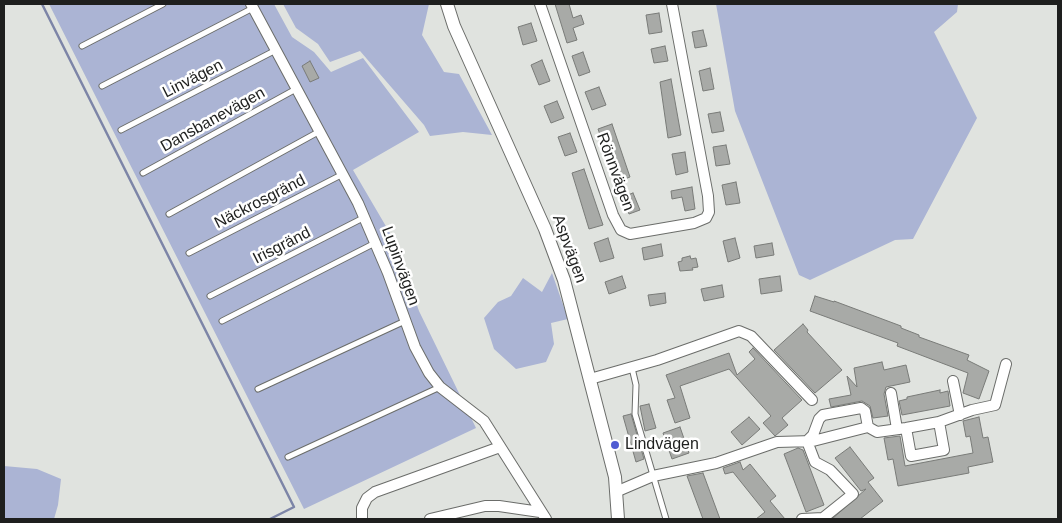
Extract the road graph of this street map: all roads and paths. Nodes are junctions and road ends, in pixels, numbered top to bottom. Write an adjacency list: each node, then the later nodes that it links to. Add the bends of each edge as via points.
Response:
1 (163, 4): 6 (lane)
2 (447, 4): 23 (street, Aspvägen, via 558,261)
3 (540, 4): 4 (street, Rönnvägen, via 613,214 621,230 630,234 694,223 706,218 709,212)
4 (672, 4)
5 (253, 6): 7 (street, Lupinvägen); 8 (lane)
6 (82, 46)
7 (276, 50): 9 (street, Lupinvägen); 10 (lane, Linvägen)
8 (102, 86)
9 (296, 89): 11 (street, Lupinvägen); 12 (lane, Dansbanevägen)
10 (122, 130)
11 (320, 131): 13 (street, Lupinvägen); 14 (lane)
12 (143, 173)
13 (343, 174): 15 (street, Lupinvägen); 17 (lane, Näckrosgränd)
14 (169, 214)
15 (365, 217): 16 (street, Lupinvägen); 18 (lane, Irisgränd)
16 (376, 242): 19 (lane); 20 (street, Lupinvägen)
17 (189, 253)
18 (210, 296)
19 (222, 321)
20 (405, 321): 25 (street, Lupinvägen, via 415,347); 26 (lane)
21 (1006, 364): 29 (street, via 994,405)
22 (632, 368): 23 (street); 28 (street, via 738,331 752,336); 36 (lane, via 636,385 635,414)
23 (590, 379): 37 (street, Aspvägen)
24 (953, 381): 29 (street)
25 (440, 387): 34 (street, Lupinvägen, via 484,422); 35 (lane)
26 (258, 389)
27 (891, 393): 32 (street)
28 (812, 400)
29 (960, 415): 30 (street)
30 (939, 422): 32 (street); 32 (street, via 944,450 911,456)
31 (868, 427): 32 (street, via 877,432); 33 (street); 33 (street, via 861,408 823,415)
32 (902, 429)
33 (807, 441): 36 (street, via 777,442 716,463); 43 (street, via 815,462 830,470 854,494 823,518)
34 (500, 447): 38 (street, Lupinvägen); 39 (street, via 375,492 365,503)
35 (288, 457)
36 (653, 476): 37 (street); 42 (lane)
37 (618, 491): 41 (street, Aspvägen)
38 (543, 516): 40 (street, via 485,506)
39 (362, 519)
40 (430, 519)
41 (618, 519)
42 (666, 519)
43 (802, 519)

